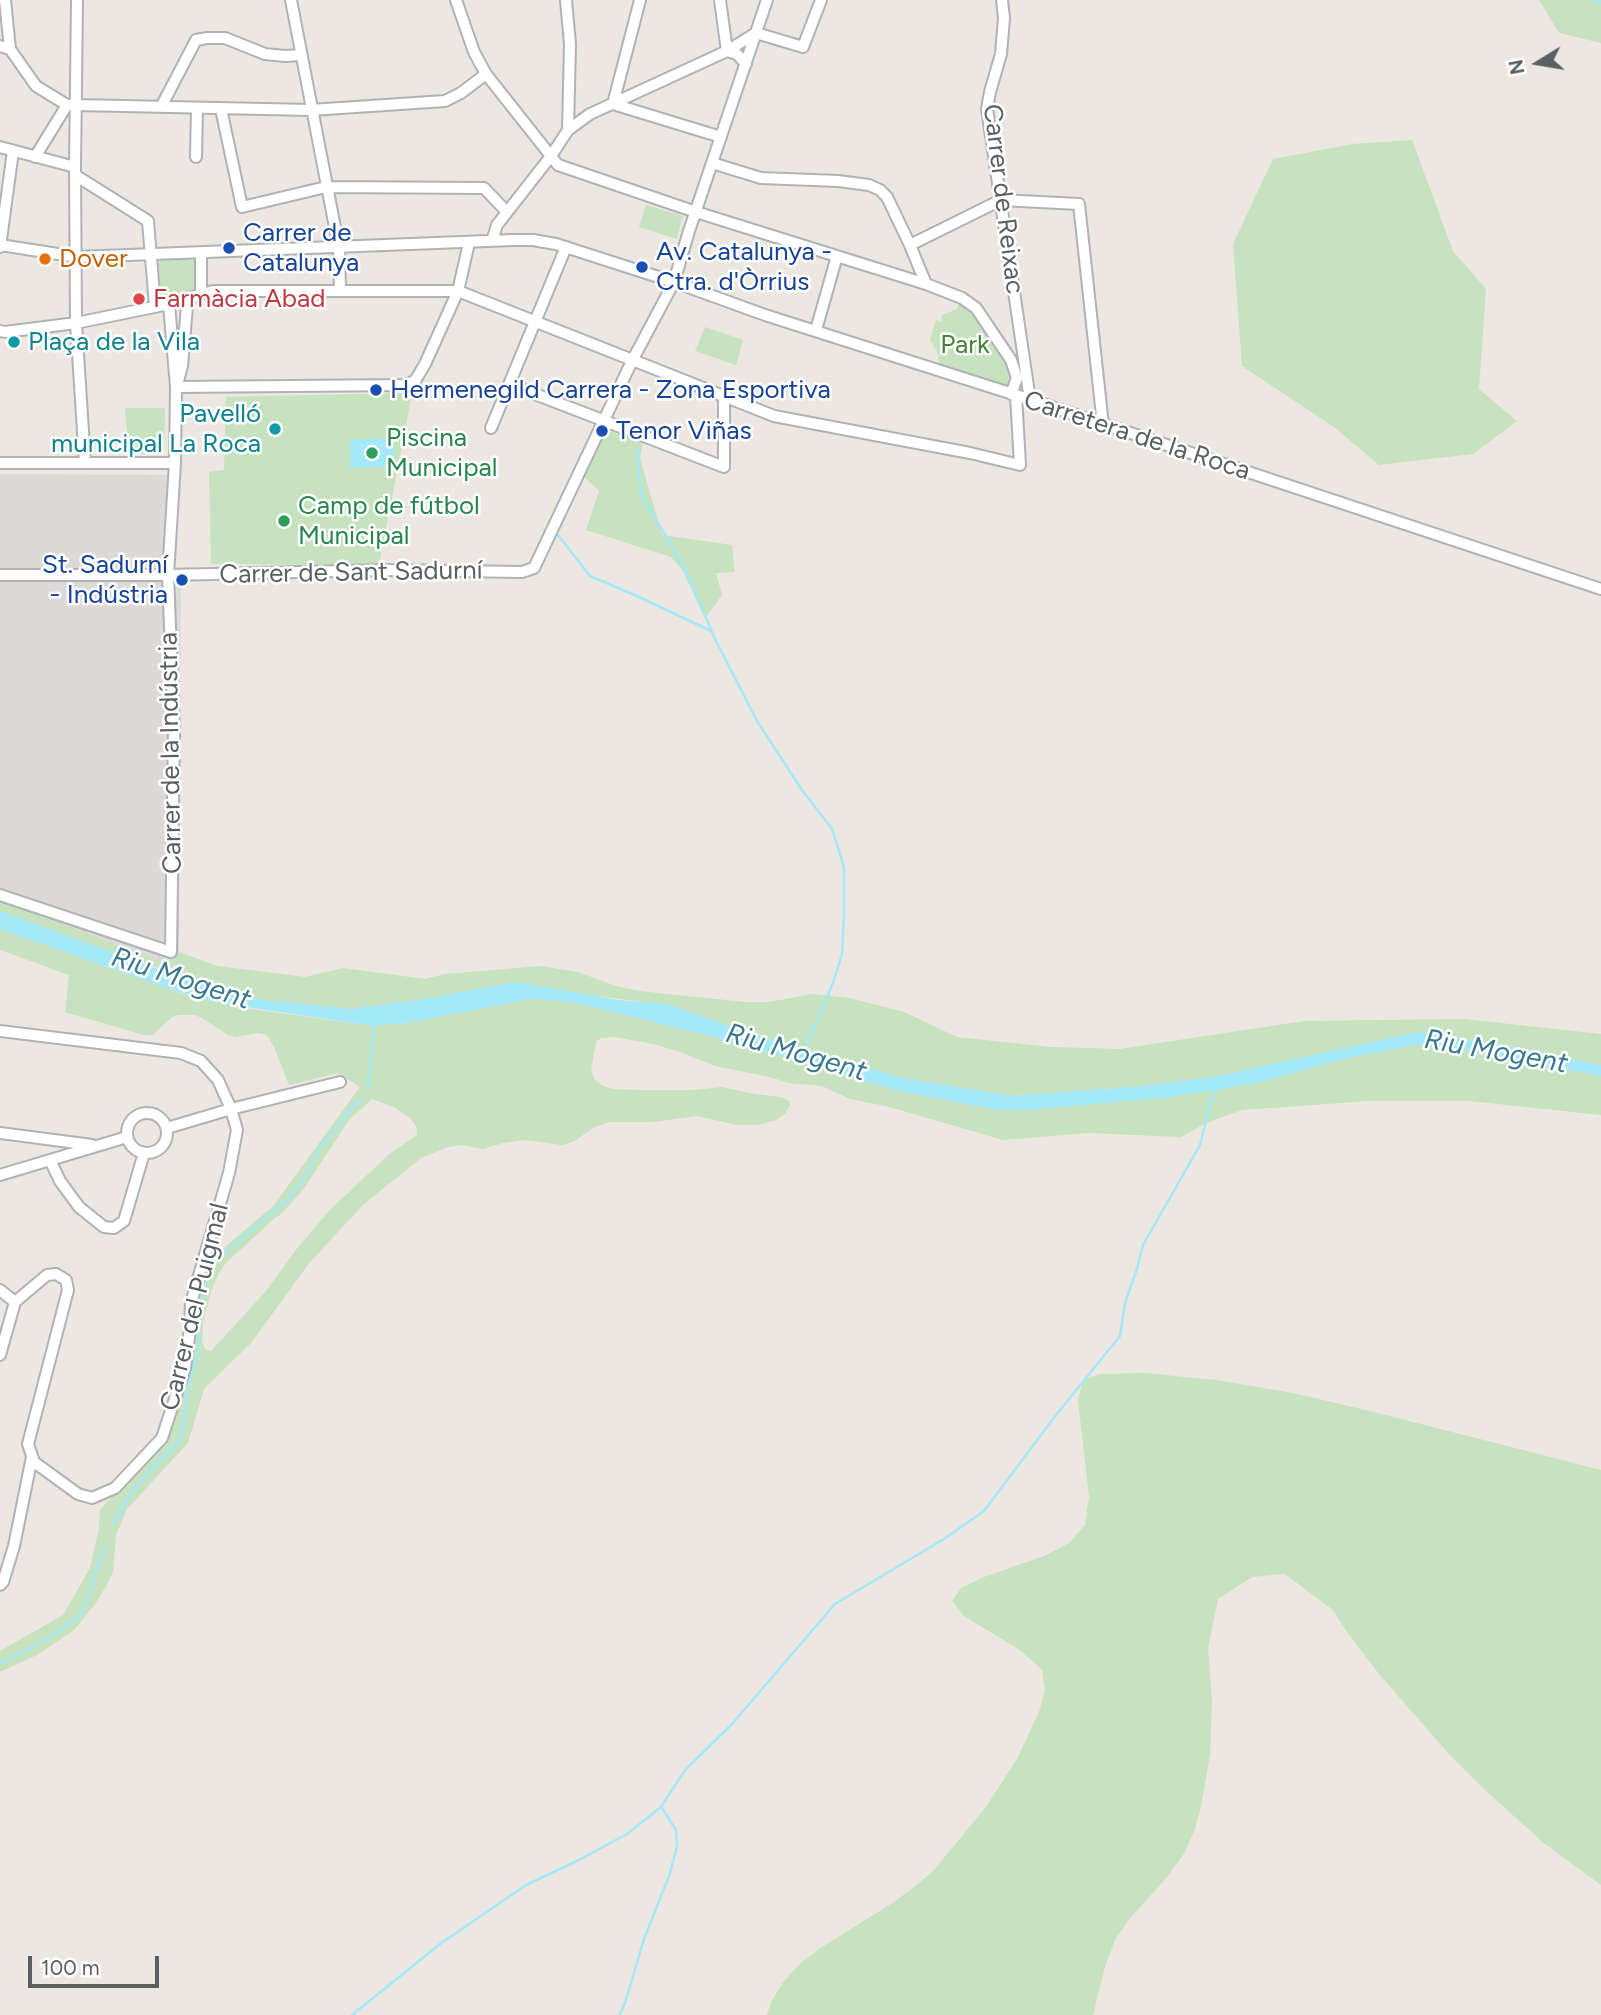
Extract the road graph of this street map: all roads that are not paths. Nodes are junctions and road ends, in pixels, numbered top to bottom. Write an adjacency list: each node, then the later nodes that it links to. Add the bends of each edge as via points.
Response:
1 (5, 0): 12 (street)
2 (77, 0): 18 (street)
3 (291, 0): 14 (street)
4 (456, 0): 16 (street)
5 (566, 0): 23 (street)
6 (640, 0): 17 (street)
7 (720, 0): 13 (street)
8 (767, 0): 11 (street)
9 (821, 0): 11 (street, via 803,47)
10 (1002, 0): 34 (street, Carrer de Reixac, via 1002,54 987,109)
11 (756, 33): 13 (street); 15 (street)
12 (5, 48): 18 (street, via 36,86)
13 (727, 51): 15 (street); 17 (street)
14 (301, 55): 19 (street, via 265,54 225,38 196,40); 22 (street)
15 (746, 64): 24 (street)
16 (486, 74): 22 (street, via 445,101); 28 (street)
17 (613, 103): 23 (street); 24 (street)
18 (71, 105): 19 (street); 29 (street); 31 (street)
19 (161, 107): 20 (street)
20 (197, 108): 21 (street); 27 (street)
21 (221, 108): 22 (street); 32 (street, via 242,207)
22 (312, 110): 32 (street)
23 (568, 130): 28 (street)
24 (720, 137): 30 (street)
25 (0, 147): 26 (street)
26 (13, 151): 29 (street); 33 (street)
27 (196, 156)
28 (551, 156): 35 (street); 36 (street, via 558,165)
29 (35, 157): 31 (street)
30 (712, 163): 36 (street); 39 (street, via 761,178 869,185 887,197)
31 (75, 171): 44 (street, via 148,221); 46 (street)
32 (326, 187): 35 (street, via 484,188); 42 (street)
33 (4, 199): 40 (street)
34 (1001, 200): 39 (street); 59 (street, Carrer de Reixac); 68 (street, via 1079,204)
35 (507, 212): 37 (street)
36 (696, 212): 45 (street); 47 (street)
37 (492, 241): 38 (street); 41 (street, via 533,240)
38 (468, 243): 42 (street); 50 (street)
39 (910, 245): 48 (street)
40 (0, 246): 46 (street)
41 (566, 247): 47 (street, Carretera de la Roca); 55 (street)
42 (339, 248): 43 (street); 49 (street)
43 (204, 253): 44 (street); 51 (street)
44 (149, 255): 46 (street); 54 (street)
45 (837, 256): 48 (street); 57 (street)
46 (76, 257): 56 (street)
47 (674, 282): 57 (street, Carretera de la Roca); 61 (street)
48 (926, 285): 60 (street, via 976,308)
49 (340, 291): 50 (street); 51 (street)
50 (458, 291): 55 (street); 63 (street, via 425,364 415,380 405,385)
51 (201, 294): 52 (street)
52 (186, 299): 53 (street); 63 (street, Carrer de la Indústria, via 182,366)
53 (169, 304): 54 (street); 63 (street, Carrer de la Indústria)
54 (155, 306): 56 (street)
55 (536, 322): 61 (street); 62 (street)
56 (76, 323): 58 (street); 70 (street)
57 (816, 330): 64 (street, Carretera de la Roca)
58 (0, 331)
59 (1023, 352): 60 (street); 66 (street, Carrer de Reixac)
60 (1009, 357): 64 (street, via 1017,378)
61 (632, 361): 65 (street); 67 (street)
62 (509, 384): 67 (street); 69 (street)
63 (176, 387): 72 (street, Carrer de la Indústria)
64 (1013, 394): 65 (street, via 1020,465 774,416); 66 (street, Carretera de la Roca)
65 (724, 397): 67 (street, via 724,467)
66 (1030, 400): 68 (street, Carretera de la Roca)
67 (604, 420): 74 (street, Carrer de Sant Sadurní, via 534,568 522,572)
68 (1103, 425): 75 (street, Carretera de la Roca)
69 (491, 428)
70 (85, 462): 71 (street); 72 (street)
71 (0, 463)
72 (175, 463): 74 (street, Carrer de la Indústria)
73 (0, 575): 74 (street, Carrer de Sant Sadurní)
74 (168, 575): 76 (street, Carrer de la Indústria, via 174,730 172,952)
75 (1601, 589)
76 (0, 895)
77 (0, 1031): 79 (street, Carrer del Puigmal, via 181,1053 201,1061 218,1080)
78 (340, 1082): 79 (street)
79 (231, 1109): 80 (street); 90 (street, Carrer del Puigmal, via 237,1130 229,1173 191,1303 185,1368 162,1438 115,1488 92,1498 78,1494)
80 (167, 1128): 82 (street, via 156,1114 146,1112 133,1118); 84 (street, via 159,1150)
81 (0, 1133): 83 (street)
82 (127, 1137): 83 (street); 84 (street, via 134,1149)
83 (98, 1145): 85 (street)
84 (144, 1153): 85 (street, via 124,1221 114,1228 104,1227 79,1207)
85 (50, 1160): 86 (street)
86 (0, 1175)
87 (0, 1290): 88 (street)
88 (15, 1301): 89 (street); 90 (street, via 47,1275 66,1280 68,1290 28,1444)
89 (0, 1355)
90 (32, 1457): 91 (street, via 14,1546)
91 (0, 1585)

